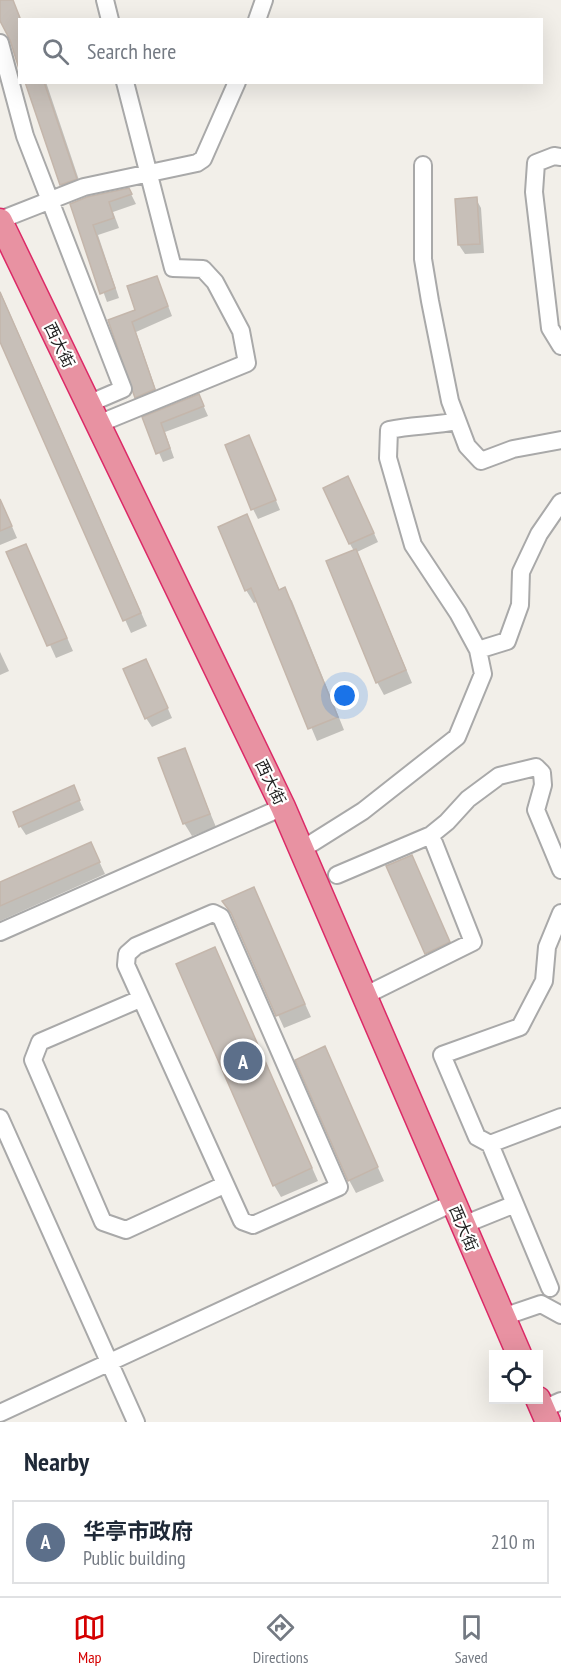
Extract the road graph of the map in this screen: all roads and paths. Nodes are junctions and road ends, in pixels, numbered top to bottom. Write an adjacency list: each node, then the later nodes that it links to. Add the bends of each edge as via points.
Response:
1 (105, 0): 3 (street)
2 (264, 0): 4 (street)
3 (110, 18)
4 (258, 18)
5 (0, 44): 6 (street)
6 (15, 73): 12 (street, via 25,136)
7 (126, 84): 11 (street)
8 (236, 84): 11 (street, via 203,159)
9 (561, 157): 14 (street, via 536,163 534,192 550,328)
10 (423, 165): 16 (street, via 423,259)
11 (149, 173): 12 (street, via 84,187); 15 (street, via 173,268 203,269 215,282 241,331 247,363)
12 (50, 201): 13 (street); 15 (street, via 123,389)
13 (0, 221): 15 (highway, 西大街)
14 (561, 346)
15 (93, 414): 20 (highway, 西大街)
16 (457, 421): 17 (street, via 467,446 481,461 513,448); 19 (street, via 389,430 388,458 413,545)
17 (561, 440)
18 (561, 502): 19 (street, via 539,534 521,572 520,605 507,641)
19 (478, 650): 22 (street, via 483,674 457,738 363,811)
20 (283, 807): 22 (highway, 西大街); 26 (street)
21 (434, 843): 27 (street, via 473,942)
22 (301, 850): 27 (highway, 西大街)
23 (561, 870): 24 (street, via 536,810 543,785 542,773 536,767 499,776 431,835)
24 (337, 875)
25 (561, 913): 31 (street, via 547,946 544,981 520,1027 442,1055 477,1137)
26 (0, 932)
27 (364, 996): 33 (highway, 西大街)
28 (140, 999): 32 (street); 32 (street, via 40,1042 33,1060 103,1222 126,1230); 32 (street, via 126,966 127,954 136,946 213,913 221,916 339,1187 253,1226 242,1221)
29 (561, 1117): 31 (street)
30 (0, 1118): 40 (street)
31 (490, 1144): 34 (street)
32 (224, 1185)
33 (453, 1203): 35 (highway, 西大街); 40 (street)
34 (515, 1204): 35 (street); 36 (street)
35 (463, 1226): 38 (highway, 西大街)
36 (550, 1288)
37 (561, 1315): 38 (street, via 541,1304)
38 (503, 1317): 39 (highway, 西大街)
39 (517, 1350)
40 (110, 1364): 41 (street); 42 (street)
41 (0, 1413)
42 (136, 1422)

